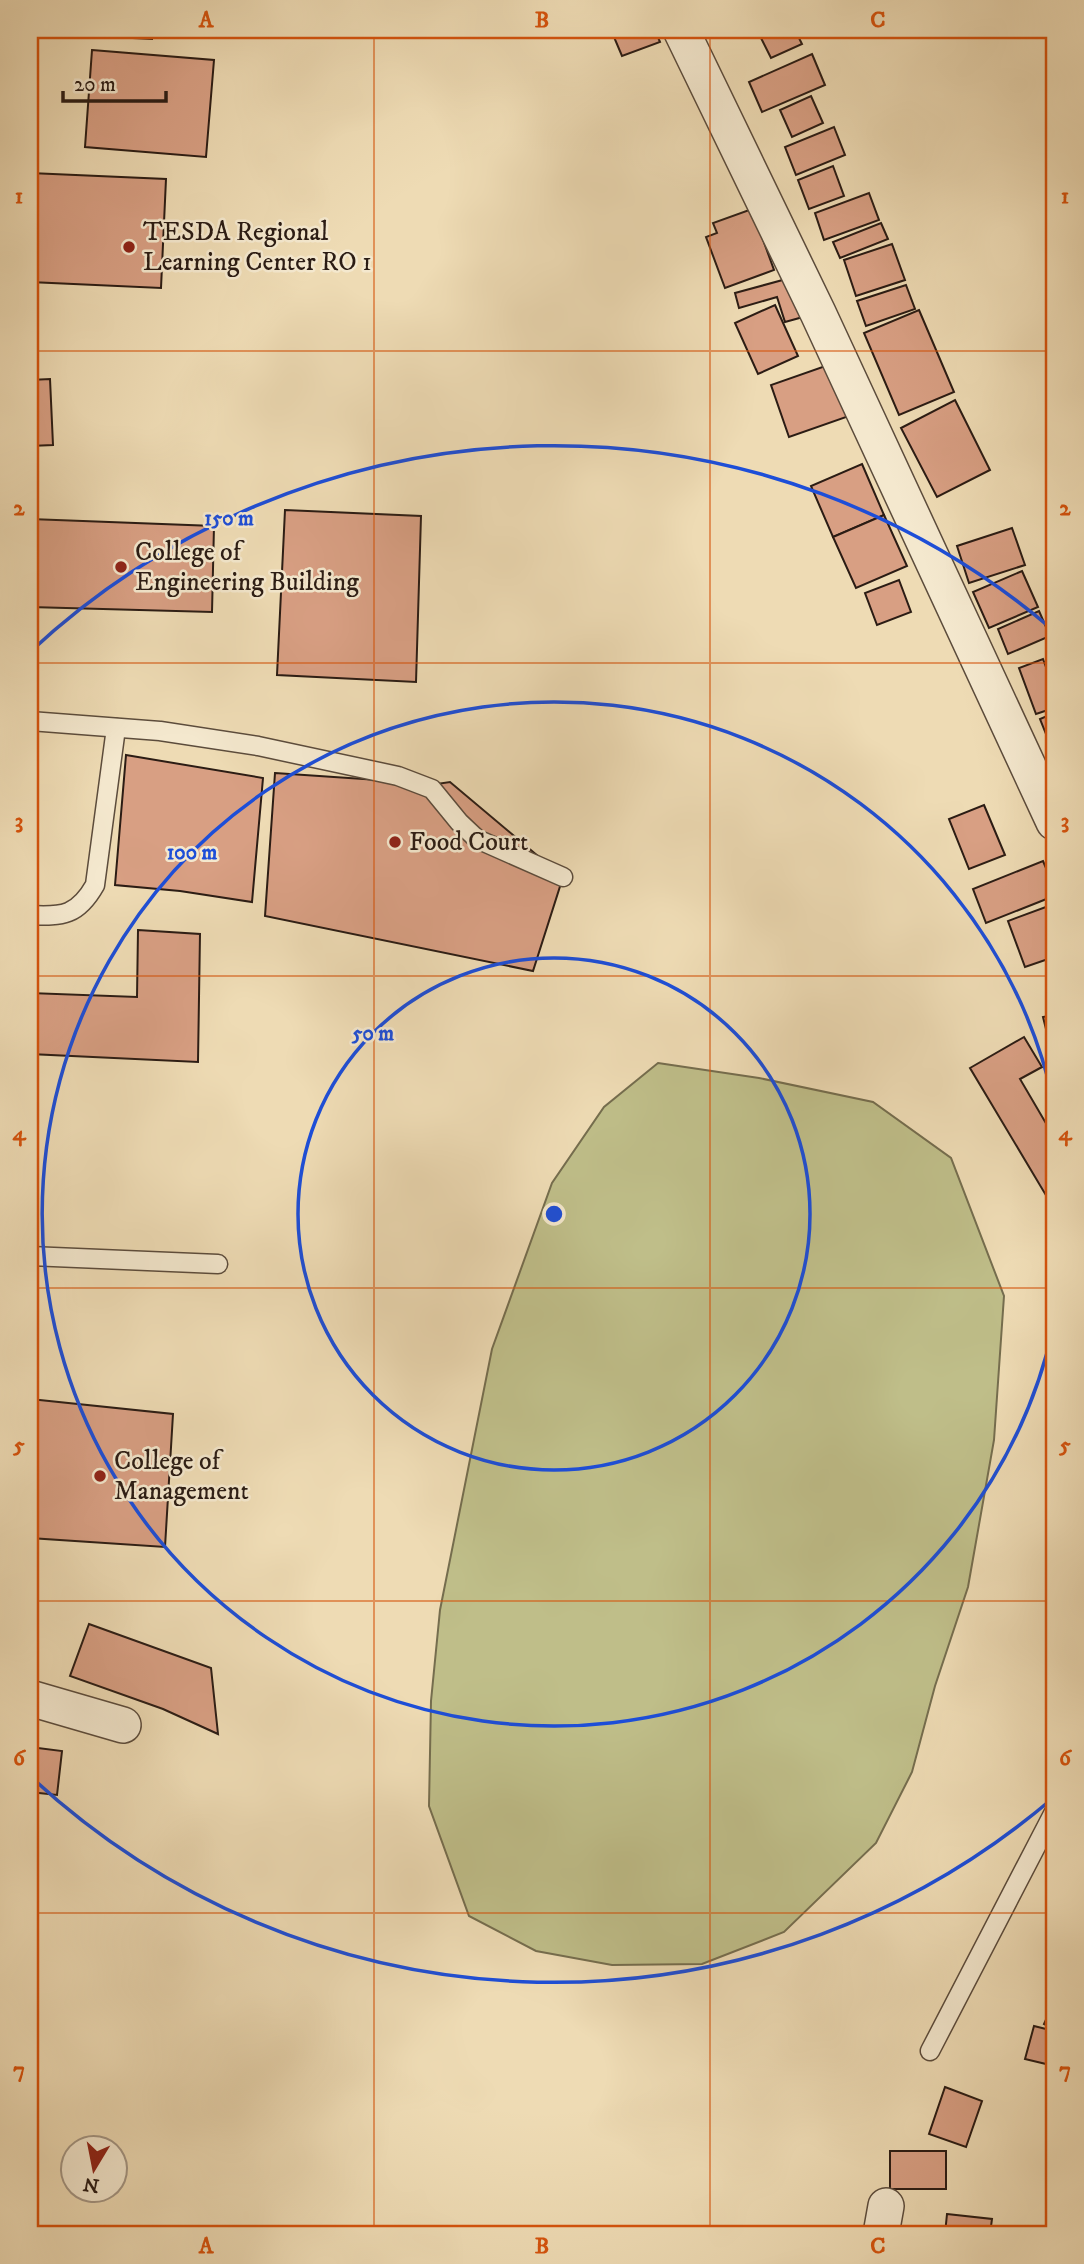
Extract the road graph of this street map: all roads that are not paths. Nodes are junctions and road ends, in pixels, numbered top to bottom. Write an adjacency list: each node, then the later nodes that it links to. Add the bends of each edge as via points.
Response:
1 (681, 30): 4 (street)
2 (30, 721): 3 (lane)
3 (116, 728): 5 (lane, via 258,746 422,783 477,839); 6 (lane, via 95,885 75,910 53,916)
4 (1054, 822)
5 (563, 877)
6 (30, 915)
7 (30, 1256): 8 (lane)
8 (218, 1264)
9 (30, 1698): 10 (street)
10 (123, 1726)
11 (1054, 1812): 12 (lane)
12 (930, 2051)

